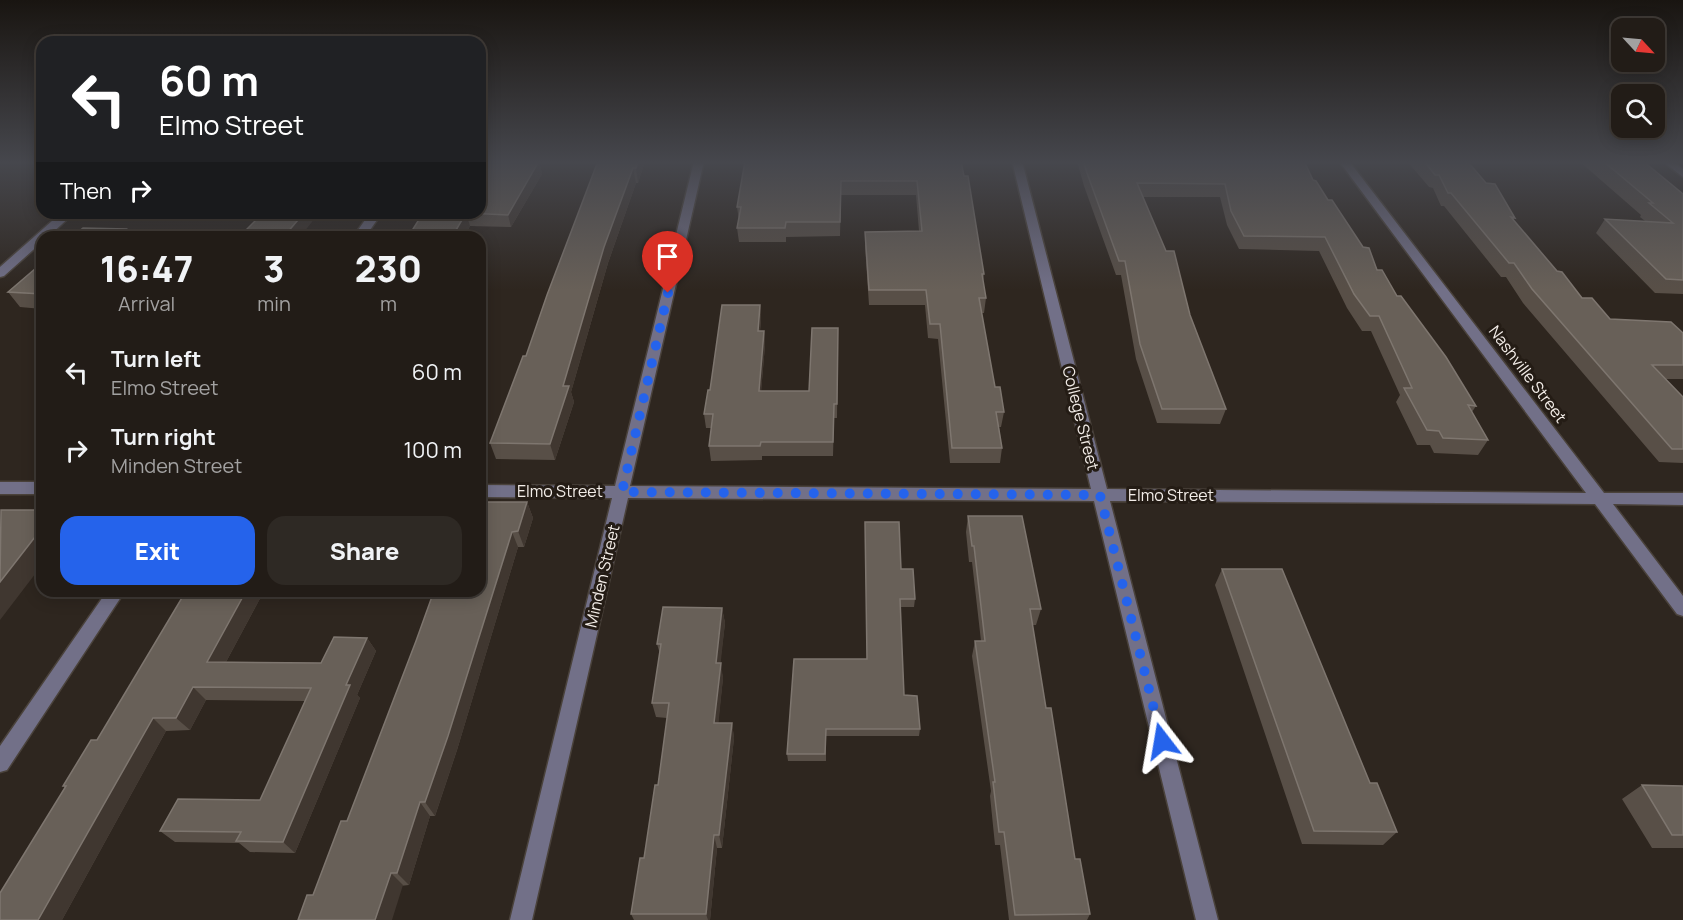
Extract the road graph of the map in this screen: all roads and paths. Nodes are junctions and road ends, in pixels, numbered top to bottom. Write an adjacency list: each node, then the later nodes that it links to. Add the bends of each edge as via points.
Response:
1 (689, 204): 11 (street, Minden Street)
2 (1028, 204): 12 (street, College Street)
3 (1376, 204): 13 (street, Nashville Street)
4 (61, 219): 5 (street)
5 (48, 231)
6 (36, 241): 7 (street)
7 (0, 273)
8 (0, 488): 9 (street)
9 (36, 488)
10 (486, 491): 11 (street, Elmo Street)
11 (622, 492): 12 (street, Elmo Street); 18 (street, Minden Street)
12 (1100, 495): 13 (street, Elmo Street); 19 (street, College Street)
13 (1599, 498): 14 (street, Elmo Street); 16 (street, Nashville Street)
14 (1683, 499)
15 (112, 597): 17 (street)
16 (1683, 609)
17 (0, 763)
18 (521, 920)
19 (1207, 920)

